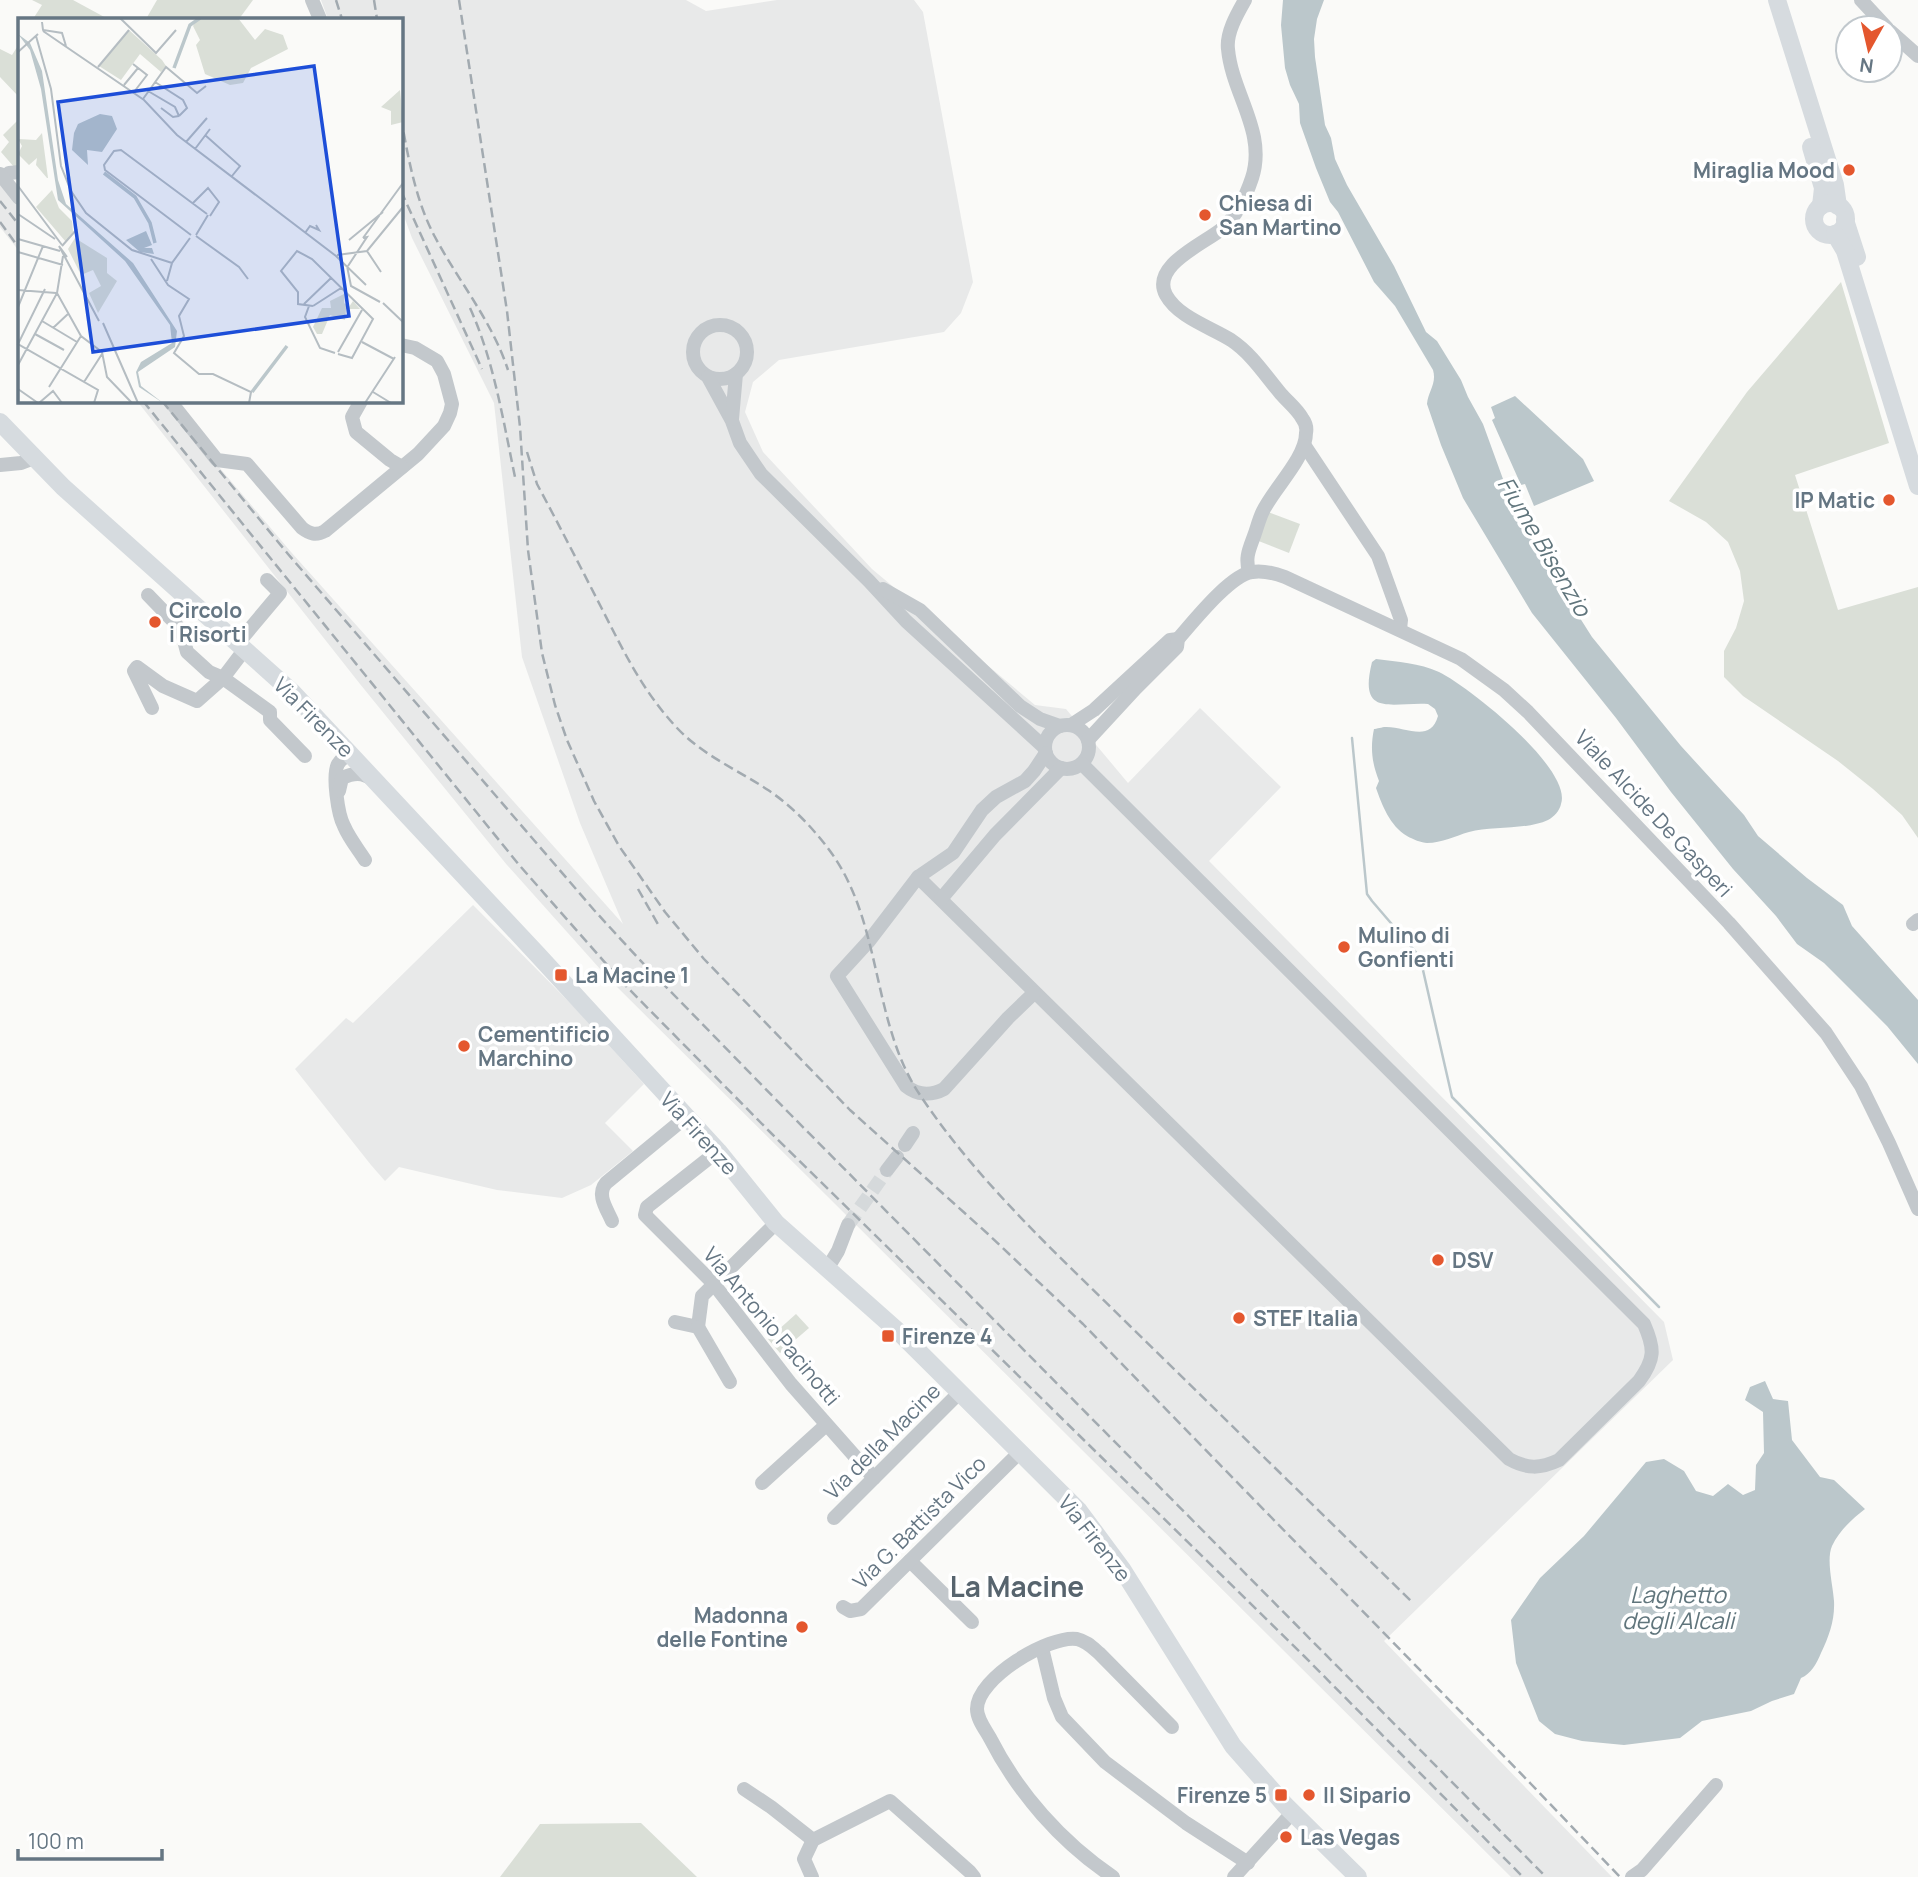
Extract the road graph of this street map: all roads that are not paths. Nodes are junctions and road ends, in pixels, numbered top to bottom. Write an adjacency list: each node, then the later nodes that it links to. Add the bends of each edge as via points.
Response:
1 (312, 0): 7 (street)
2 (1245, 0): 20 (street, via 1228,48 1255,136 1253,175 1237,212 1176,260 1165,275 1164,290 1177,307 1251,356 1302,417 1307,431)
3 (1766, 0): 12 (main road)
4 (1777, 0): 12 (main road, via 1835,185)
5 (1861, 0): 6 (street)
6 (1875, 14)
7 (320, 18)
8 (1904, 43): 9 (street)
9 (1918, 56)
10 (12, 176): 11 (street)
11 (18, 195)
12 (1835, 217): 21 (main road); 25 (main road)
13 (402, 345): 24 (street, via 437,361 452,404 444,426)
14 (736, 374): 15 (street, via 723,379); 15 (street, via 747,355 744,340 733,329 718,326 703,331 693,347 698,368); 18 (street)
15 (708, 377): 18 (street)
16 (171, 402): 24 (street, via 217,460 247,464 309,533 325,531)
17 (360, 402): 24 (street, via 352,417 356,432)
18 (732, 421): 28 (street, via 740,443 761,474)
19 (0, 422): 22 (main road, Via Firenze)
20 (1305, 446): 26 (street, via 1263,510 1246,561); 30 (street, via 1378,556 1401,620)
21 (1918, 450)
22 (34, 458): 23 (street); 32 (main road, Via Firenze)
23 (0, 465)
24 (402, 467)
25 (1918, 485)
26 (1249, 572): 30 (street, Viale Alcide De Gasperi, via 1285,577); 31 (street, via 1233,581)
27 (267, 580): 32 (street, via 280,593)
28 (870, 581): 35 (street, via 920,610 1020,706 1040,719); 38 (street)
29 (148, 595): 33 (street, via 175,623 187,652)
30 (1400, 629): 55 (street, Viale Alcide De Gasperi, via 1461,659 1504,690 1785,985 1826,1033 1861,1086)
31 (1178, 639): 35 (street, via 1170,640 1094,710); 37 (street, via 1177,647)
32 (241, 646): 33 (street); 36 (main road, Via Firenze)
33 (223, 678): 34 (street, via 197,701 163,686 139,666 134,671); 40 (street, via 270,712 270,720)
34 (152, 708)
35 (1065, 725): 37 (street, via 1082,730); 38 (street, via 1049,734)
36 (334, 735): 39 (main road, Via Firenze); 43 (street)
37 (1088, 740): 41 (street, via 1089,753)
38 (1046, 750): 42 (street); 45 (street, via 1025,780)
39 (352, 754): 43 (street); 44 (main road, Via Firenze)
40 (304, 756)
41 (1082, 764): 42 (street); 50 (street, via 1644,1325 1651,1341 1649,1367 1559,1460 1534,1468 1509,1459)
42 (1061, 768): 46 (street)
43 (339, 776): 44 (street, via 354,773); 47 (street, via 342,824)
44 (378, 783): 51 (main road, Via Firenze)
45 (982, 810): 46 (street); 48 (street, via 953,853)
46 (995, 835): 49 (street)
47 (365, 860)
48 (918, 877): 49 (street); 50 (street, via 837,976 902,1080 918,1093 944,1088)
49 (941, 899): 50 (street)
50 (1034, 993)
51 (686, 1117): 53 (main road, Via Firenze); 56 (street, via 601,1188)
52 (905, 1145): 54 (street)
53 (718, 1152): 57 (main road, Via Firenze); 60 (street, Via Antonio Pacinotti, via 644,1211)
54 (887, 1170)
55 (1918, 1209)
56 (612, 1221)
57 (776, 1223): 59 (main road, Via Firenze); 60 (street)
58 (848, 1225): 59 (street)
59 (827, 1269): 64 (main road, Via Firenze)
60 (713, 1283): 62 (street, via 702,1296); 65 (street, Via Antonio Pacinotti)
61 (675, 1322): 62 (street)
62 (698, 1327): 63 (street)
63 (730, 1382)
64 (961, 1392): 66 (main road, Via Firenze); 67 (street, Via della Macine)
65 (826, 1425): 67 (street, Via Antonio Pacinotti); 68 (street)
66 (1020, 1452): 70 (street, Via G. Battista Vico); 77 (main road, Via Firenze, via 1079,1511 1122,1569 1233,1746)
67 (874, 1478): 69 (street, Via della Macine)
68 (762, 1483)
69 (834, 1518)
70 (910, 1561): 71 (street, Via G. Battista Vico, via 861,1609); 72 (street)
71 (843, 1607)
72 (972, 1622)
73 (1042, 1648): 74 (street, via 1064,1640 1088,1644); 79 (street, via 1062,1717 1105,1762); 83 (street, via 1005,1668 988,1684 977,1713 1024,1793 1057,1832)
74 (1172, 1727)
75 (1716, 1785): 85 (street)
76 (744, 1789): 78 (street)
77 (1293, 1812): 79 (street); 80 (main road, Via Firenze)
78 (813, 1840): 81 (street, via 804,1858); 82 (street, via 890,1801)
79 (1248, 1863): 84 (street)
80 (1351, 1875)
81 (812, 1877)
82 (974, 1877)
83 (1113, 1877)
84 (1234, 1877)
85 (1632, 1877)

